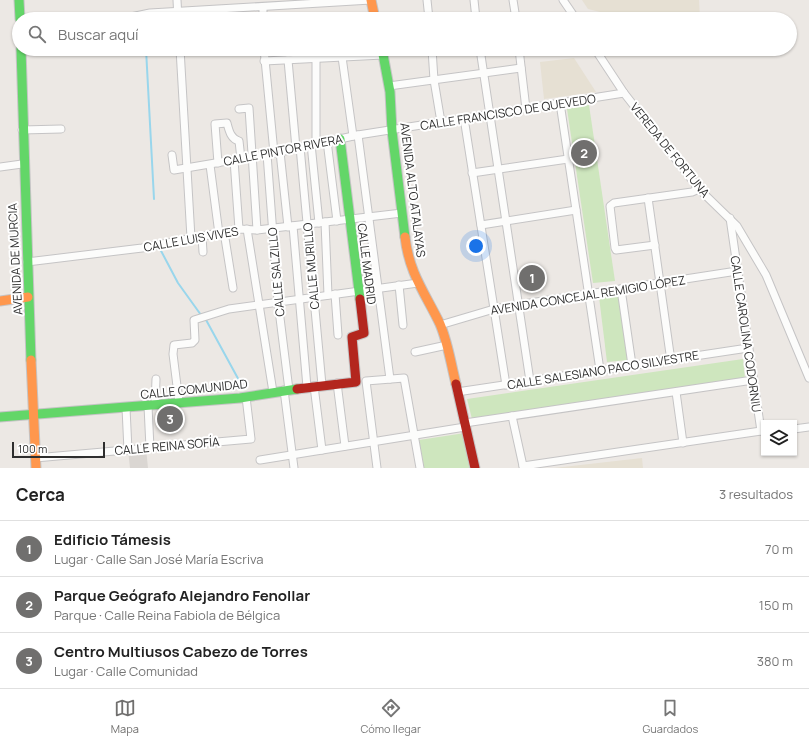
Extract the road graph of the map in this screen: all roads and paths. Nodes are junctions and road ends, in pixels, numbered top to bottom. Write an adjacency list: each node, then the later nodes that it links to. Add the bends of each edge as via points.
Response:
1 (19, 0): 9 (street)
2 (177, 0): 10 (street)
3 (371, 0): 8 (street); 13 (street)
4 (427, 0): 14 (street)
5 (474, 0): 15 (street)
6 (513, 0): 16 (street)
7 (563, 0): 17 (street)
8 (262, 7): 11 (street); 12 (street)
9 (20, 12)
10 (178, 12)
11 (210, 12)
12 (262, 12)
13 (374, 12)
14 (428, 12)
15 (475, 12)
16 (515, 12)
17 (571, 12)
18 (20, 56): 43 (street, AVENIDA DE MURCIA)
19 (180, 56): 59 (street)
20 (264, 56): 30 (street)
21 (350, 56): 27 (street)
22 (383, 56): 34 (street, AVENIDA ALTO ATALAYAS)
23 (432, 56): 33 (street)
24 (481, 56): 32 (street)
25 (520, 56): 31 (street)
26 (600, 56): 35 (street, VEREDA DE FORTUNA)
27 (342, 57): 28 (street); 45 (street)
28 (316, 58): 29 (street); 48 (street)
29 (288, 60): 30 (street); 49 (street, CALLE MURILLO)
30 (264, 61): 50 (street)
31 (522, 68): 32 (street); 38 (street)
32 (483, 74): 33 (street); 39 (street)
33 (434, 80): 34 (street); 41 (street)
34 (389, 86): 44 (street, AVENIDA ALTO ATALAYAS)
35 (624, 93): 36 (street, CALLE FRANCISCO DE QUEVEDO); 62 (street, VEREDA DE FORTUNA)
36 (560, 103): 38 (street, CALLE FRANCISCO DE QUEVEDO); 53 (street)
37 (239, 109): 52 (street, via 249,108)
38 (526, 109): 39 (street, CALLE FRANCISCO DE QUEVEDO)
39 (488, 114): 40 (street, CALLE FRANCISCO DE QUEVEDO); 60 (street)
40 (464, 118): 41 (street, CALLE FRANCISCO DE QUEVEDO); 61 (street)
41 (441, 122): 44 (street, CALLE FRANCISCO DE QUEVEDO)
42 (61, 129): 43 (street)
43 (22, 130): 56 (street, AVENIDA DE MURCIA)
44 (392, 131): 45 (street, CALLE PINTOR RIVERA); 65 (street, AVENIDA ALTO ATALAYAS)
45 (356, 136): 46 (street, CALLE PINTOR RIVERA); 66 (street)
46 (340, 139): 47 (street, CALLE PINTOR RIVERA); 68 (street, CALLE MADRID)
47 (327, 141): 48 (street, CALLE PINTOR RIVERA); 69 (street)
48 (314, 144): 49 (street, CALLE PINTOR RIVERA); 71 (street)
49 (298, 148): 50 (street, CALLE PINTOR RIVERA); 72 (street, CALLE MURILLO)
50 (273, 153): 52 (street, CALLE PINTOR RIVERA); 74 (street); 76 (street, CALLE SALZILLO)
51 (172, 155): 59 (street, CALLE PINTOR RIVERA, via 174,170)
52 (254, 157): 54 (street, CALLE PINTOR RIVERA); 78 (street)
53 (568, 159): 60 (street); 64 (street)
54 (237, 160): 55 (street, CALLE PINTOR RIVERA); 55 (street, via 240,141 235,140 229,132 227,123 215,124); 77 (street)
55 (218, 163): 57 (street, CALLE PINTOR RIVERA)
56 (22, 164): 58 (street); 85 (street, AVENIDA DE MURCIA)
57 (210, 165): 59 (street, CALLE PINTOR RIVERA); 79 (street)
58 (0, 166)
59 (186, 168): 82 (street)
60 (498, 169): 61 (street); 70 (street)
61 (472, 173): 73 (street)
62 (699, 189): 63 (street); 67 (street, VEREDA DE FORTUNA)
63 (648, 198): 83 (street); 83 (street, via 610,206 615,248 616,250)
64 (576, 210): 70 (street); 94 (street)
65 (402, 213): 66 (street, CALLE LUIS VIVES); 87 (street, AVENIDA ALTO ATALAYAS, via 406,246)
66 (370, 217): 68 (street, CALLE LUIS VIVES); 91 (street)
67 (730, 218): 75 (street, VEREDA DE FORTUNA); 81 (street, CALLE CAROLINA CODORNIU)
68 (350, 219): 69 (street, CALLE LUIS VIVES); 93 (street, CALLE MADRID)
69 (337, 221): 71 (street, CALLE LUIS VIVES)
70 (506, 221): 73 (street); 102 (street)
71 (322, 223): 72 (street, CALLE LUIS VIVES); 95 (street)
72 (307, 224): 74 (street, CALLE LUIS VIVES); 97 (street, CALLE MURILLO)
73 (480, 225): 103 (street)
74 (290, 226): 76 (street, CALLE LUIS VIVES); 98 (street)
75 (737, 226): 81 (street); 113 (street, VEREDA DE FORTUNA, via 766,275)
76 (272, 228): 78 (street, CALLE LUIS VIVES); 100 (street, CALLE SALZILLO)
77 (243, 229): 78 (street, CALLE LUIS VIVES); 79 (street, CALLE LUIS VIVES); 101 (street)
78 (257, 230)
79 (221, 233): 80 (street, CALLE LUIS VIVES); 90 (street)
80 (202, 236): 82 (street, CALLE LUIS VIVES); 84 (street)
81 (732, 236): 86 (street, CALLE CAROLINA CODORNIU)
82 (191, 238): 85 (street, CALLE LUIS VIVES, via 142,248)
83 (655, 245): 88 (street)
84 (203, 252)
85 (27, 262): 96 (street, AVENIDA DE MURCIA)
86 (737, 271): 88 (street, AVENIDA CONCEJAL REMIGIO LÓPEZ); 108 (street, CALLE CAROLINA CODORNIU)
87 (418, 282): 89 (street); 105 (street, AVENIDA ALTO ATALAYAS)
88 (660, 283): 92 (street, AVENIDA CONCEJAL REMIGIO LÓPEZ); 110 (street)
89 (399, 285): 91 (street); 104 (street)
90 (233, 288)
91 (378, 288): 93 (street); 115 (street)
92 (621, 289): 94 (street, AVENIDA CONCEJAL REMIGIO LÓPEZ); 111 (street)
93 (359, 291): 95 (street); 118 (street, CALLE MADRID, via 364,333 352,337)
94 (589, 294): 102 (street, AVENIDA CONCEJAL REMIGIO LÓPEZ); 112 (street)
95 (331, 295): 97 (street); 106 (street)
96 (28, 297): 99 (street); 130 (street, AVENIDA DE MURCIA)
97 (314, 297): 98 (street); 121 (street, CALLE MURILLO)
98 (300, 299): 100 (street); 121 (street)
99 (0, 301)
100 (278, 302): 101 (street); 122 (street, CALLE SALZILLO)
101 (260, 304): 123 (street); 127 (street, via 229,309 194,320 195,340 192,343 174,345)
102 (517, 305): 103 (street, AVENIDA CONCEJAL REMIGIO LÓPEZ); 117 (street)
103 (494, 310): 105 (street, AVENIDA CONCEJAL REMIGIO LÓPEZ); 120 (street)
104 (404, 325)
105 (440, 325): 107 (street, AVENIDA ALTO ATALAYAS)
106 (338, 335)
107 (447, 345): 109 (street); 124 (street, AVENIDA ALTO ATALAYAS)
108 (748, 348): 110 (street, CALLE SALESIANO PACO SILVESTRE); 116 (street, CALLE CAROLINA CODORNIU)
109 (415, 352)
110 (672, 361): 111 (street, CALLE SALESIANO PACO SILVESTRE)
111 (632, 365): 112 (street, CALLE SALESIANO PACO SILVESTRE)
112 (600, 370): 117 (street, CALLE SALESIANO PACO SILVESTRE)
113 (809, 378)
114 (156, 379): 128 (street)
115 (390, 379): 138 (street, via 404,378); 139 (street, via 366,381)
116 (753, 380): 125 (street); 134 (street, CALLE CAROLINA CODORNIU)
117 (530, 381): 120 (street, CALLE SALESIANO PACO SILVESTRE)
118 (356, 382): 119 (street, CALLE COMUNIDAD)
119 (337, 384): 121 (street, CALLE COMUNIDAD); 141 (street)
120 (506, 385): 124 (street, CALLE SALESIANO PACO SILVESTRE)
121 (314, 386): 122 (street, CALLE COMUNIDAD); 144 (street)
122 (286, 390): 123 (street, CALLE COMUNIDAD); 145 (street, CALLE SALZILLO)
123 (273, 392): 126 (street, CALLE COMUNIDAD)
124 (457, 392): 133 (street, AVENIDA ALTO ATALAYAS)
125 (676, 392): 131 (street); 140 (street)
126 (246, 397): 127 (street, CALLE COMUNIDAD, via 236,400); 142 (street, CALLE REINA SOFÍA, via 251,439 239,437)
127 (179, 402): 128 (street, CALLE COMUNIDAD)
128 (152, 405): 129 (street, CALLE COMUNIDAD, via 137,409); 142 (street)
129 (126, 408): 130 (street, CALLE COMUNIDAD); 143 (street)
130 (34, 416): 132 (street, CALLE COMUNIDAD); 146 (street, AVENIDA DE MURCIA)
131 (512, 416): 133 (street); 148 (street)
132 (0, 417)
133 (465, 425): 138 (street); 153 (street, AVENIDA ALTO ATALAYAS)
134 (761, 426)
135 (809, 427): 136 (street)
136 (797, 429)
137 (761, 432): 140 (street)
138 (414, 435): 139 (street); 152 (street)
139 (374, 441): 141 (street); 151 (street)
140 (683, 442): 148 (street)
141 (346, 446): 144 (street)
142 (150, 448): 143 (street, CALLE REINA SOFÍA, via 140,446)
143 (128, 450): 146 (street, CALLE REINA SOFÍA)
144 (322, 450): 145 (street)
145 (292, 454): 147 (street); 150 (street, CALLE SALZILLO)
146 (35, 458): 149 (street, AVENIDA DE MURCIA)
147 (260, 460)
148 (522, 467)
149 (36, 468)
150 (294, 468)
151 (377, 468)
152 (420, 468)
153 (475, 468)

